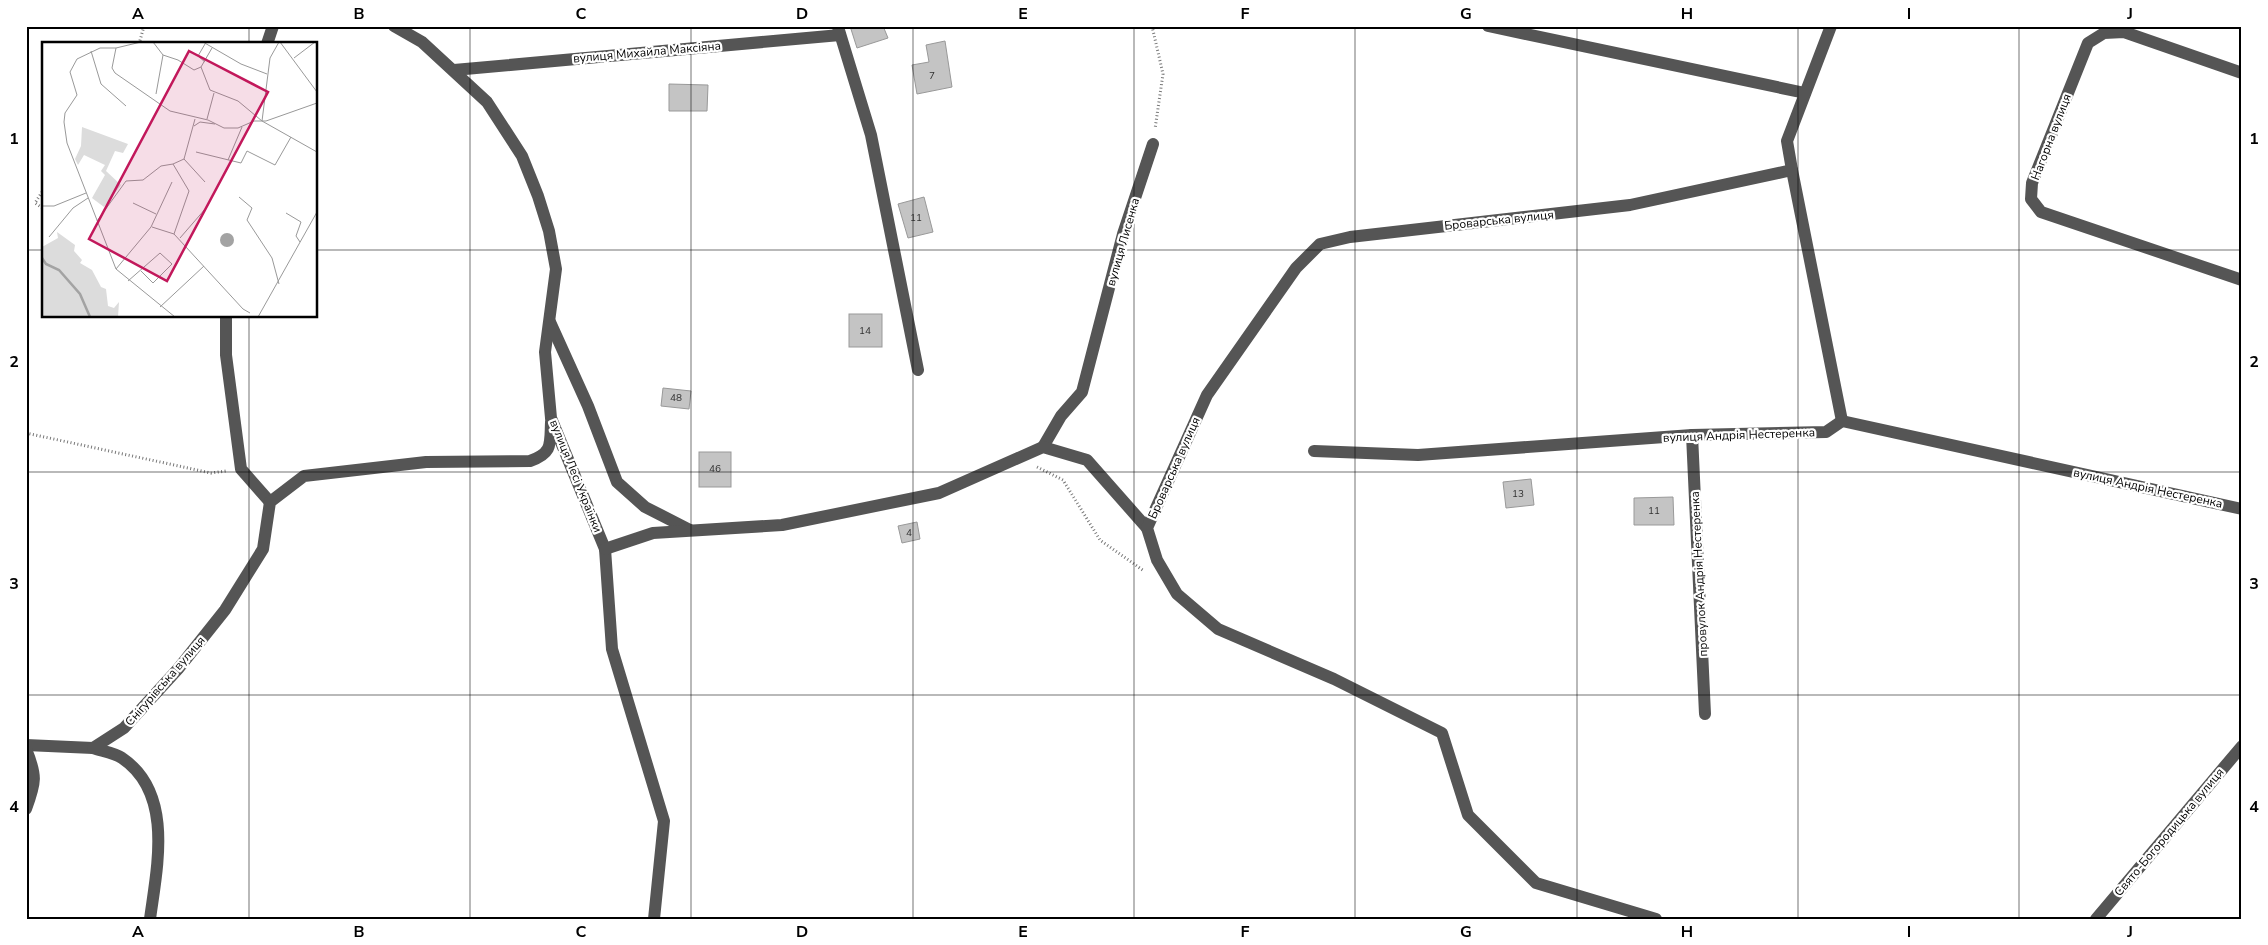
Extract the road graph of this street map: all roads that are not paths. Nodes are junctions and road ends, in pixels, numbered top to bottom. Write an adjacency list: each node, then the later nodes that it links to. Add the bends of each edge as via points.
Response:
1 (274, 26): 6 (street)
2 (394, 26): 7 (street, вулиця Лесі Українки, via 422,42)
3 (1488, 26): 9 (street)
4 (1831, 26): 9 (street)
5 (839, 30): 7 (street, вулиця Михайла Максіяна); 15 (street, вулиця Михайла Максіяна, via 871,135)
6 (268, 42)
7 (454, 70): 14 (street, вулиця Лесі Українки, via 487,102 522,156 538,196 556,270)
8 (2242, 72): 12 (street, Нагорна вулиця, via 2124,32 2104,33 2088,43 2032,183 2032,199 2041,212)
9 (1805, 93): 11 (street, via 1787,141)
10 (1153, 144): 19 (street, вулиця Лисенка, via 1123,234 1082,392)
11 (1792, 170): 17 (street); 23 (street, Броварська вулиця, via 1630,205 1350,237 1320,244 1296,268 1207,395)
12 (2242, 280)
13 (226, 318): 21 (street, via 226,355 242,469)
14 (549, 320): 16 (street, вулиця Лесі Українки, via 545,352); 24 (street, via 588,406 617,482 645,507)
15 (918, 370)
16 (551, 418): 21 (street, via 550,448 542,457 530,461 426,462 304,476); 25 (street, вулиця Лесі Українки)
17 (1842, 420): 18 (street, вулиця Андрія Нестеренка, via 1826,432); 22 (street, вулиця Андрія Нестеренка)
18 (1692, 435): 20 (street, вулиця Андрія Нестеренка, via 1418,455); 26 (street, провулок Андрія Нестеренка)
19 (1043, 447): 23 (street, via 1087,460); 24 (street, via 940,493 782,525)
20 (1314, 451)
21 (270, 502): 29 (street, Снігурівська вулиця, via 263,549 225,610 178,669 124,728)
22 (2242, 509)
23 (1147, 528): 34 (street, Броварська вулиця, via 1156,560 1177,594 1218,629 1334,678 1442,733 1468,815 1536,883)
24 (693, 531): 25 (street, via 654,533)
25 (606, 549): 33 (street, вулиця Лесі Українки, via 612,649 664,820)
26 (1705, 714)
27 (26, 745): 29 (street)
28 (2242, 746): 35 (street, Свято-Богородицька вулиця)
29 (93, 748): 32 (street, via 122,758 143,778 155,808 159,851)
30 (26, 749): 31 (street, via 35,772)
31 (26, 810)
32 (150, 919)
33 (654, 919)
34 (1656, 919)
35 (2096, 919)

